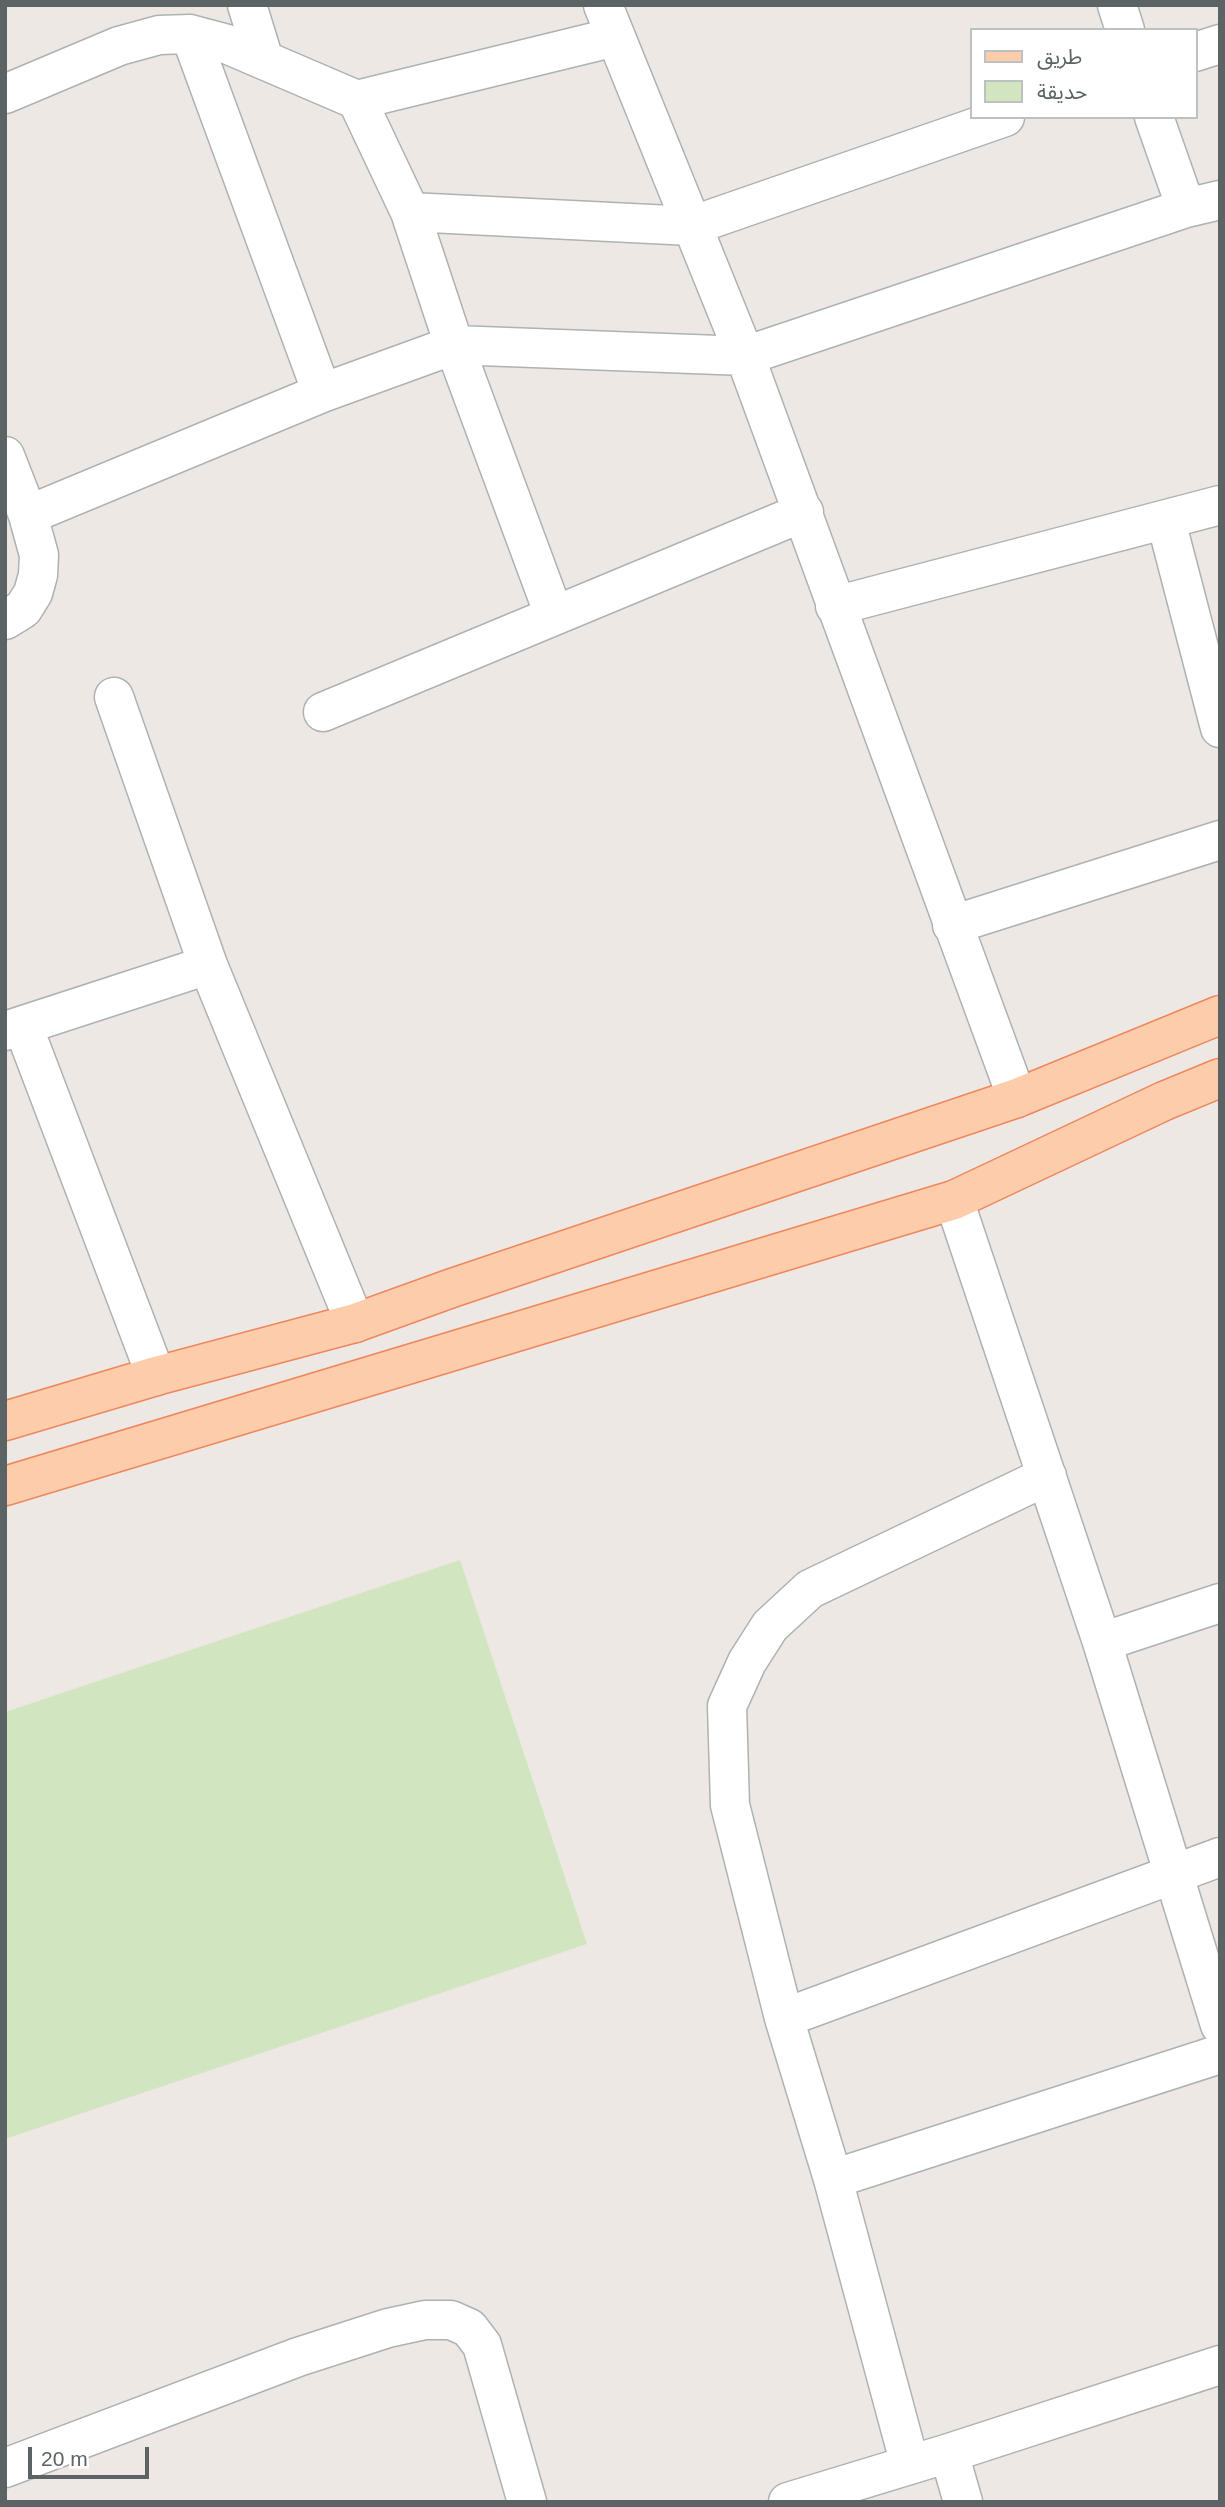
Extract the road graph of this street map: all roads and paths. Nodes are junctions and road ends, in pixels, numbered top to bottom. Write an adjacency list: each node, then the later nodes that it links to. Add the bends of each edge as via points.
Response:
1 (247, 5): 8 (street)
2 (1117, 5): 4 (street)
3 (609, 21): 10 (street); 15 (street)
4 (1124, 28)
5 (190, 34): 8 (street); 9 (street, via 159,35 118,46); 18 (street)
6 (1220, 44): 7 (street)
7 (1197, 51)
8 (264, 60): 10 (street)
9 (5, 94)
10 (357, 100): 14 (street)
11 (999, 119): 15 (street)
12 (1155, 119): 13 (street)
13 (1203, 204): 17 (street)
14 (410, 212): 15 (street); 16 (street)
15 (691, 226): 17 (street)
16 (454, 345): 17 (street); 18 (street); 25 (street)
17 (745, 356): 21 (street)
18 (322, 393): 22 (street)
19 (5, 456): 22 (street)
20 (1220, 505): 23 (street)
21 (804, 512): 24 (street); 25 (street)
22 (29, 514): 26 (street, via 39,555 38,575 23,609)
23 (1166, 520): 24 (street); 29 (street)
24 (835, 606): 31 (street)
25 (554, 614): 28 (street)
26 (5, 621)
27 (114, 697): 32 (street)
28 (323, 712)
29 (1220, 728)
30 (1220, 840): 31 (street)
31 (952, 925): 36 (street)
32 (208, 965): 34 (street); 38 (street)
33 (1220, 1015): 36 (main road)
34 (14, 1029): 39 (street)
35 (1220, 1077): 37 (main road)
36 (1017, 1098): 38 (main road)
37 (954, 1200): 41 (street); 42 (main road)
38 (355, 1323): 39 (main road)
39 (156, 1376): 40 (main road)
40 (5, 1421)
41 (1047, 1476): 44 (street); 47 (street, via 810,1589 770,1626 747,1662 727,1706 730,1805)
42 (5, 1486)
43 (1220, 1603): 44 (street)
44 (1102, 1642): 46 (street)
45 (1220, 1857): 46 (street)
46 (1174, 1874): 47 (street); 48 (street)
47 (784, 2018): 50 (street)
48 (1220, 2025)
49 (1220, 2054): 50 (street)
50 (833, 2179): 53 (street)
51 (1220, 2365): 52 (street)
52 (950, 2453): 53 (street); 57 (street)
53 (910, 2465): 56 (street)
54 (5, 2468): 55 (street, via 299,2357 388,2328 451,2320 469,2328 482,2345)
55 (527, 2502)
56 (788, 2502)
57 (963, 2502)

